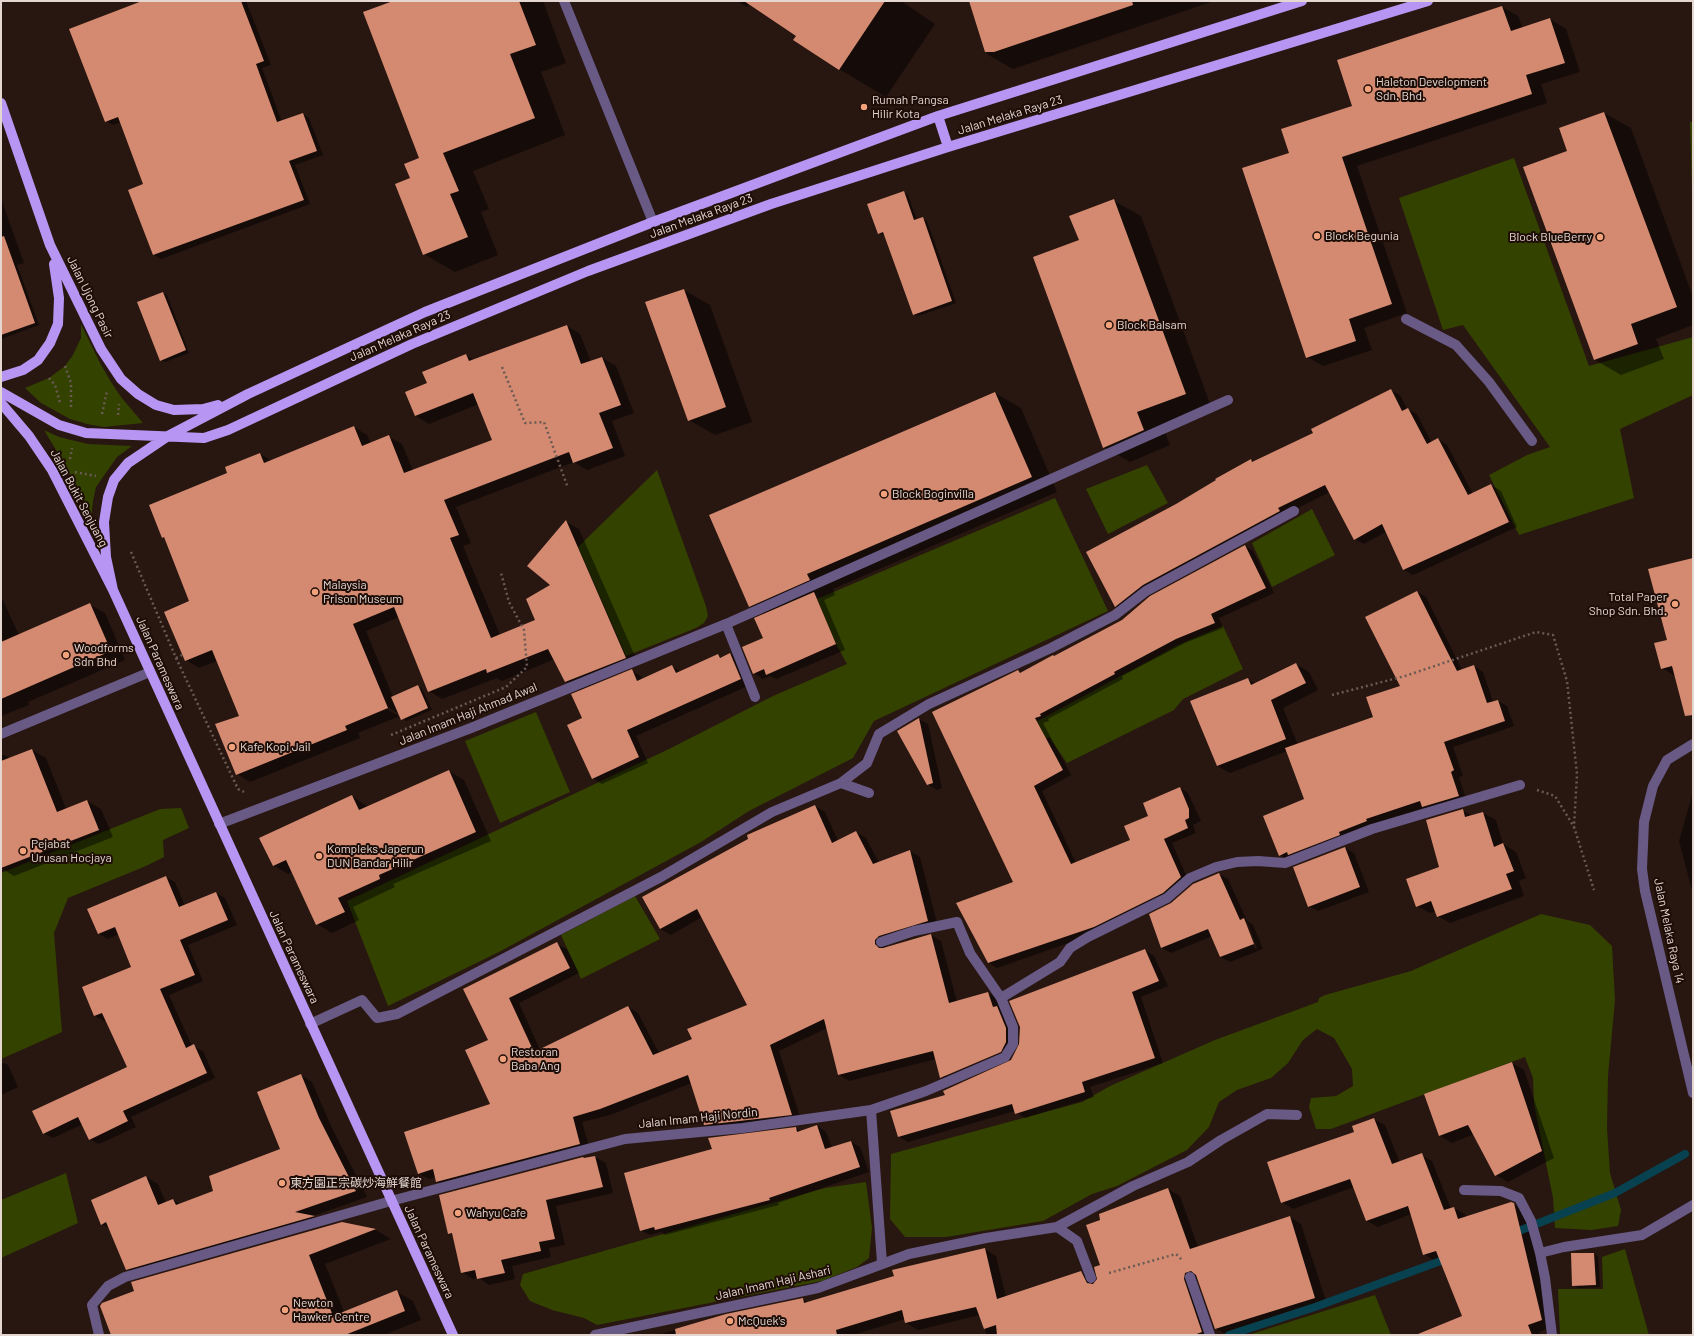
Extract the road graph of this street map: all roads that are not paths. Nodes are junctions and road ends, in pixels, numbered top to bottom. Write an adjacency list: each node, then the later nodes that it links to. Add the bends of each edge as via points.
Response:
1 (564, 1): 7 (street)
2 (1302, 1): 5 (main road, Jalan Melaka Raya 23)
3 (1428, 1): 6 (main road, Jalan Melaka Raya 23)
4 (1, 103): 8 (main road, Jalan Ujong Pasir)
5 (938, 116): 6 (main road); 7 (main road, Jalan Melaka Raya 23)
6 (948, 147): 15 (main road, Jalan Melaka Raya 23, via 800,194 588,271 412,344 228,430 204,438)
7 (653, 222): 12 (main road, Jalan Melaka Raya 23, via 425,312)
8 (50, 245): 10 (main road, via 57,275 58,324 50,343 38,360 23,370); 12 (main road, Jalan Ujong Pasir, via 101,349 121,379 138,394 156,405 174,410 203,409)
9 (1406, 319): 16 (street, via 1456,345 1490,382)
10 (1, 377)
11 (1, 392): 15 (main road, Jalan Melaka Raya 23, via 59,425 86,433)
12 (237, 400): 15 (main road)
13 (1228, 400): 19 (street, Jalan Imam Haji Ahmad Awal)
14 (1, 403): 18 (main road, Jalan Bukit Senjuang, via 29,436 52,470)
15 (168, 436): 18 (main road, via 128,463 114,480 104,522 106,557)
16 (1532, 441)
17 (1294, 511): 24 (street, via 1146,591 1115,615 922,708 879,734 867,764)
18 (113, 590): 20 (main road, Jalan Parameswara)
19 (726, 624): 21 (street); 27 (street, Jalan Imam Haji Ahmad Awal, via 471,728)
20 (150, 672): 22 (street); 27 (main road, Jalan Parameswara)
21 (755, 696)
22 (1, 734)
23 (1693, 744): 31 (street, Jalan Melaka Raya 14, via 1667,760 1653,786 1644,822 1642,869 1645,892)
24 (841, 783): 26 (street); 30 (street, via 772,812 661,877 397,1014 378,1018 362,1000)
25 (1520, 785): 29 (street, via 1372,829 1285,863 1251,861 1216,867 1190,878 1167,898 1088,937 1070,948 1060,962)
26 (869, 793)
27 (219, 824): 30 (main road, Jalan Parameswara)
28 (881, 942): 29 (street, via 957,922 970,952)
29 (1000, 998): 32 (street, Jalan Imam Haji Nordin, via 1013,1027 1013,1044 1005,1057 926,1091)
30 (310, 1024): 35 (main road, Jalan Parameswara)
31 (1693, 1092)
32 (871, 1110): 35 (street, Jalan Imam Haji Nordin, via 743,1128 625,1139); 39 (street)
33 (1297, 1115): 37 (street, via 1267,1114 1188,1162 1133,1186)
34 (1464, 1190): 38 (street, via 1501,1191 1519,1198 1532,1221)
35 (391, 1201): 42 (street, Jalan Imam Haji Nordin, via 124,1277 108,1286 92,1305); 44 (main road, Jalan Parameswara)
36 (1693, 1205): 38 (street, via 1642,1235 1564,1247)
37 (1056, 1228): 39 (street, Jalan Imam Haji Ashari, via 986,1238 909,1254); 41 (street, via 1077,1241)
38 (1540, 1254): 46 (street)
39 (882, 1264): 45 (street, Jalan Imam Haji Ashari, via 818,1288)
40 (1190, 1277): 43 (street)
41 (1091, 1278)
42 (96, 1334)
43 (1209, 1334)
44 (453, 1335)
45 (595, 1335)
46 (1552, 1335)

